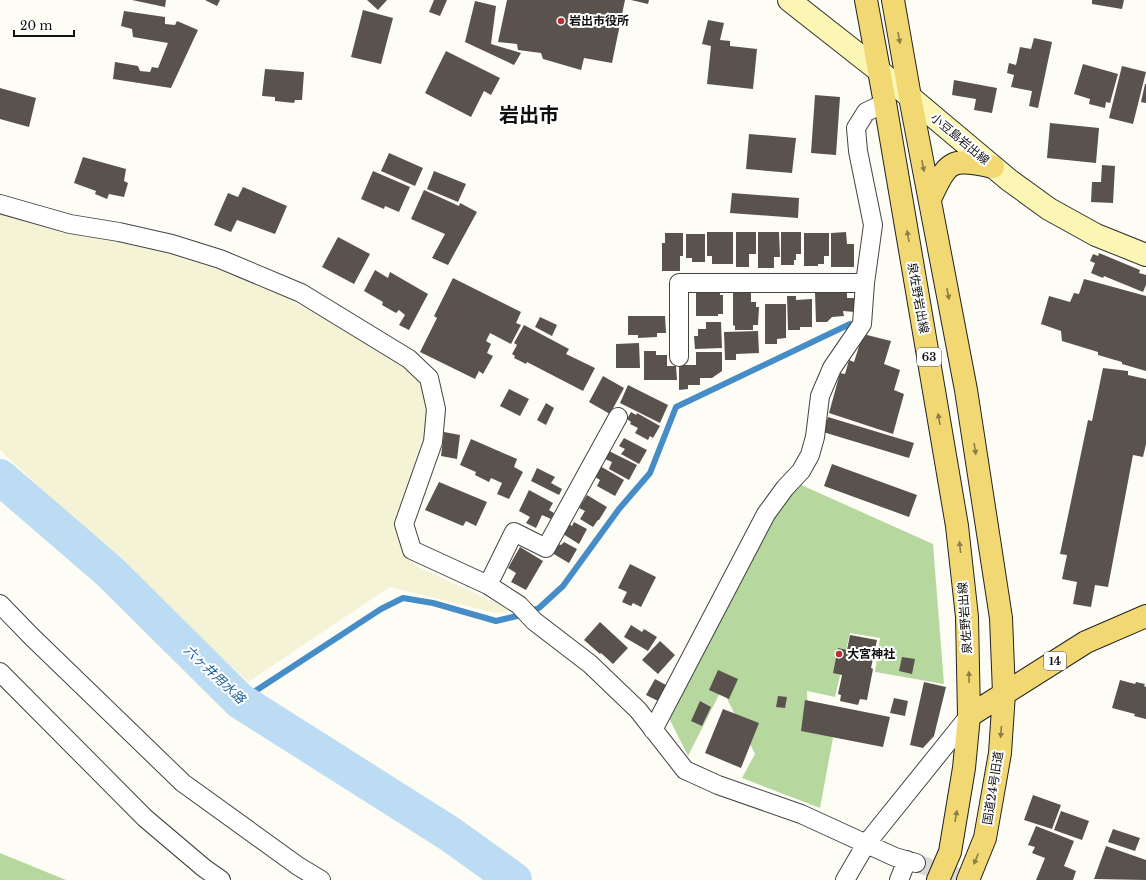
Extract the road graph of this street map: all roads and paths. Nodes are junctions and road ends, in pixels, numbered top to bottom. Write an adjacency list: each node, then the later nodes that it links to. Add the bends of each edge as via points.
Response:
1 (789, 0): 4 (main road, 小豆島岩出線)
2 (866, 0): 4 (main road, 泉佐野岩出線 / 63)
3 (893, 0): 5 (main road, 63, one-way to 5)
4 (878, 70): 5 (main road, 小豆島岩出線); 6 (main road, 泉佐野岩出線 / 63)
5 (910, 97): 7 (main road, 小豆島岩出線); 8 (main road, 63, one-way to 8)
6 (885, 103): 11 (street, via 866,112 856,128 858,151 873,225); 19 (main road, 泉佐野岩出線 / 63, one-way to 6, via 967,617 957,526)
7 (992, 167): 8 (main road, via 971,162 953,163 942,174); 10 (main road, 小豆島岩出線, via 1049,209 1096,235)
8 (930, 199): 18 (main road, 63, one-way to 18, via 966,390 1001,618)
9 (0, 204): 14 (street, via 70,224 172,244 220,259 301,293 409,359 429,378 436,408 433,442 404,524 412,550)
10 (1146, 255)
11 (865, 282): 12 (street, via 679,283); 20 (street, via 862,324 832,368 820,396 810,455 801,471 766,514)
12 (679, 357)
13 (618, 416): 14 (street, via 546,548 514,532)
14 (488, 585): 20 (street, via 519,605 534,621 590,664 638,710)
15 (0, 604): 23 (street, via 183,783)
16 (1146, 616): 18 (main road, 14, via 1086,642)
17 (0, 672): 22 (street, via 145,818)
18 (1004, 693): 19 (main road, 14); 27 (main road, 国道24号旧道, one-way to 27, via 1000,753 985,838)
19 (970, 716): 21 (street); 26 (main road, one-way to 19, via 950,852)
20 (654, 730): 21 (street, via 684,770 718,785 801,814)
21 (866, 844): 24 (street); 25 (street, via 912,862)
22 (221, 880)
23 (321, 880)
24 (845, 880)
25 (899, 880)
26 (938, 880)
27 (968, 880)

